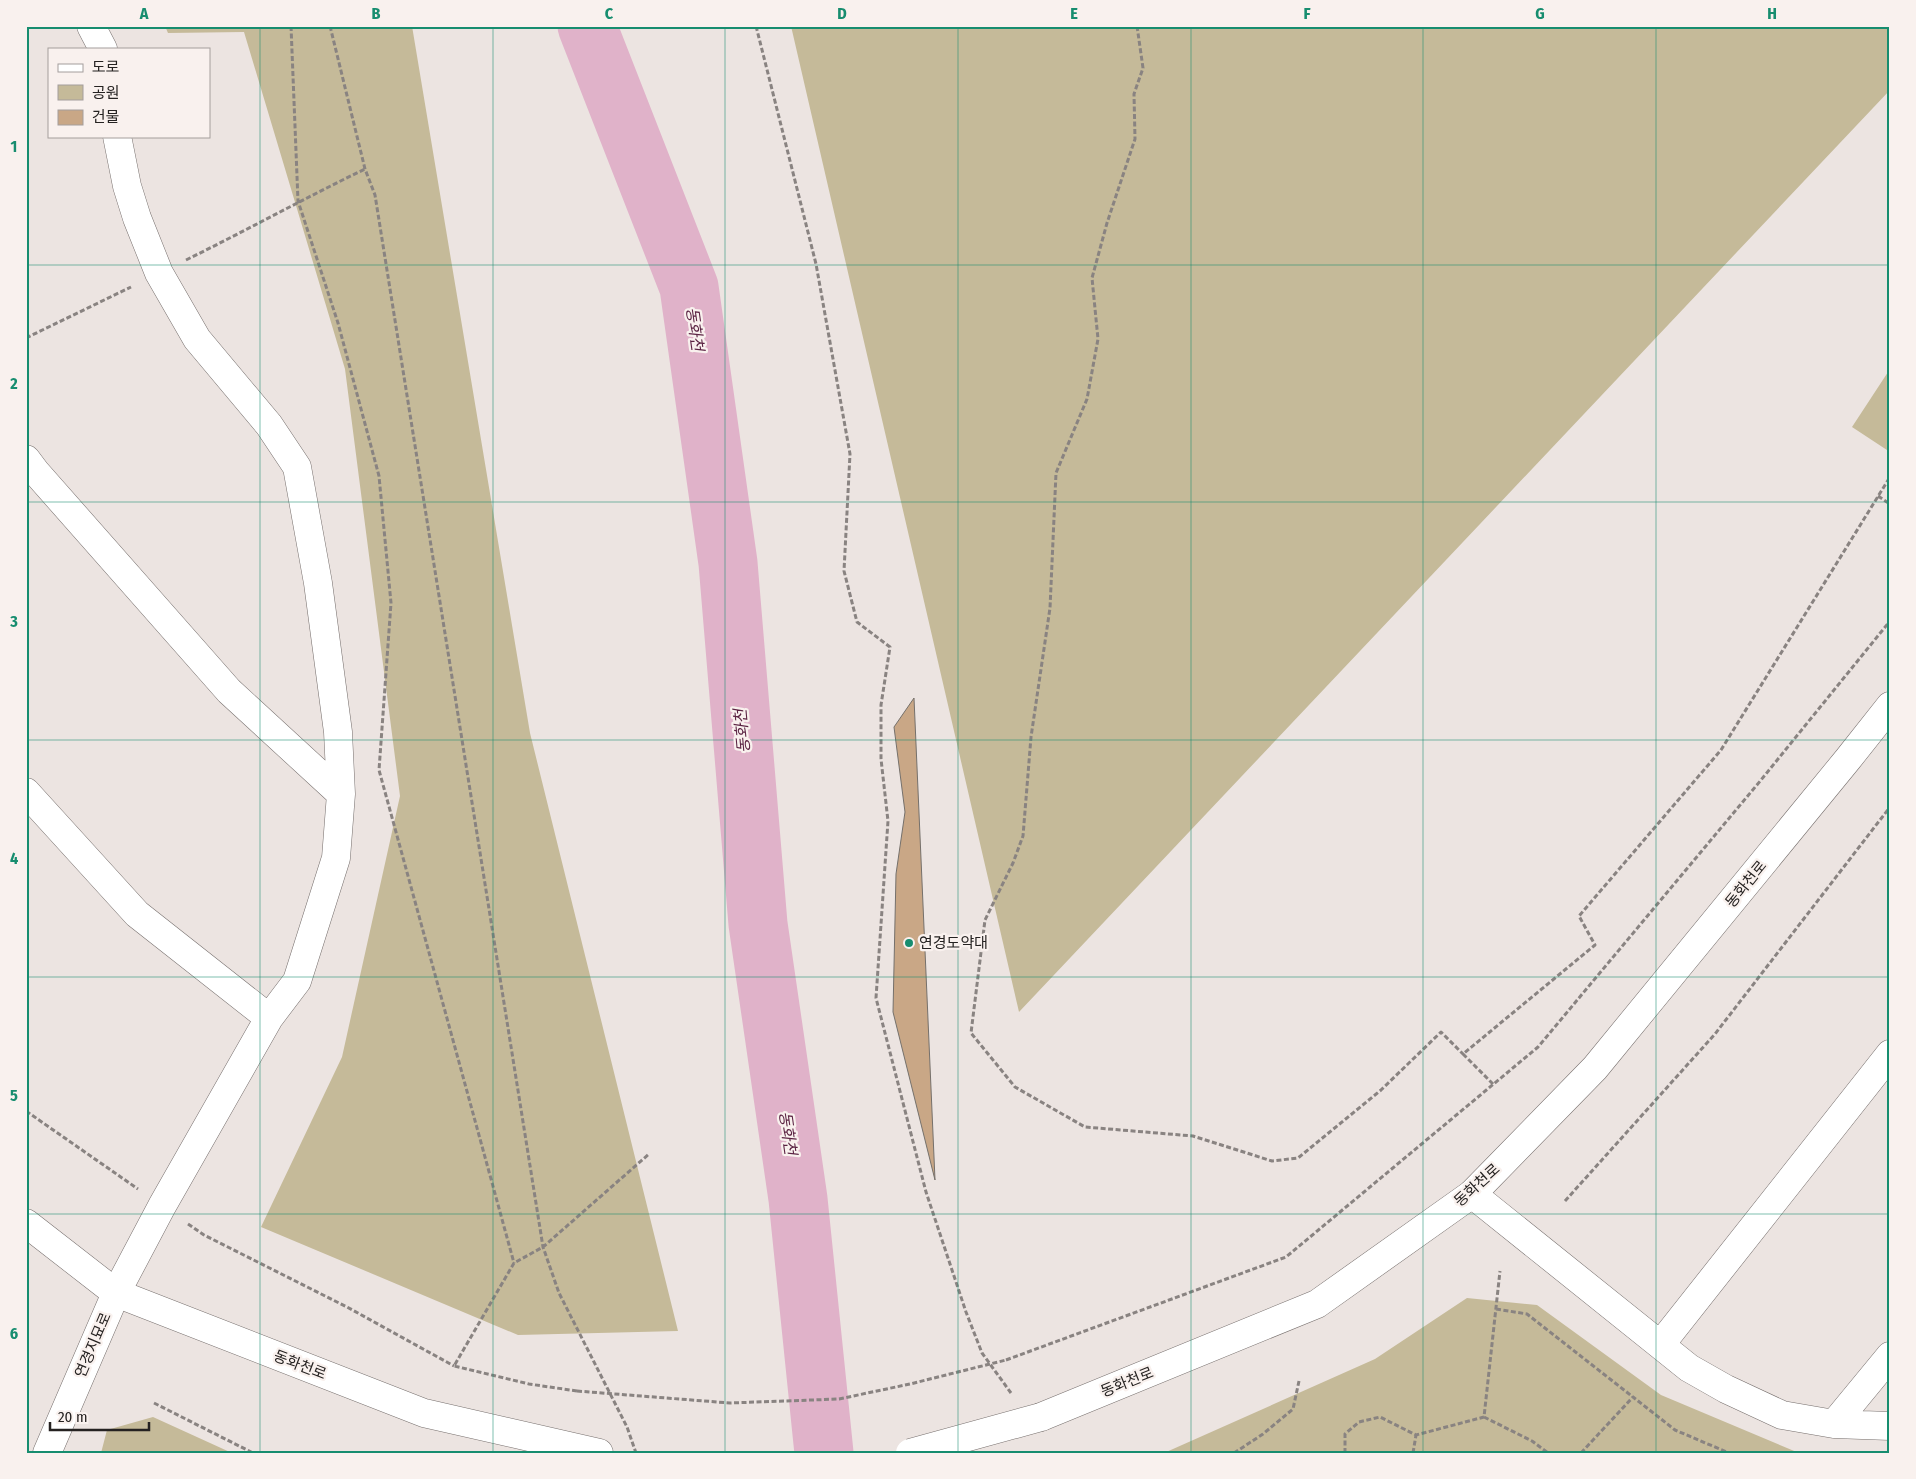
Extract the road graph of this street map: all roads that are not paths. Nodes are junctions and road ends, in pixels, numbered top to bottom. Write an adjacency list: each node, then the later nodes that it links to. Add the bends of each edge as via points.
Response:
1 (91, 26): 2 (street)
2 (102, 48)
3 (118, 138): 7 (street, 연경지묘로, via 127,186 159,273 197,339 269,425 297,467 318,582 337,723)
4 (26, 459): 7 (street, via 229,691)
5 (1890, 706): 10 (street, 동화천로, via 1595,1068)
6 (26, 792): 8 (street, via 137,914)
7 (341, 794): 8 (street, 연경지묘로, via 334,866 296,981)
8 (269, 1018): 12 (street, 연경지묘로)
9 (1890, 1054): 13 (street)
10 (1472, 1194): 13 (street); 19 (street, 동화천로, bridge, via 1317,1304 1042,1417)
11 (26, 1223): 12 (street, 동화천로)
12 (116, 1293): 17 (street, 연경지묘로); 18 (street, 동화천로, via 424,1413)
13 (1661, 1344): 15 (street, via 1689,1368 1742,1397 1782,1415)
14 (1890, 1356): 15 (street)
15 (1834, 1424): 16 (street)
16 (1890, 1426)
17 (47, 1453)
18 (599, 1453)
19 (910, 1453)

